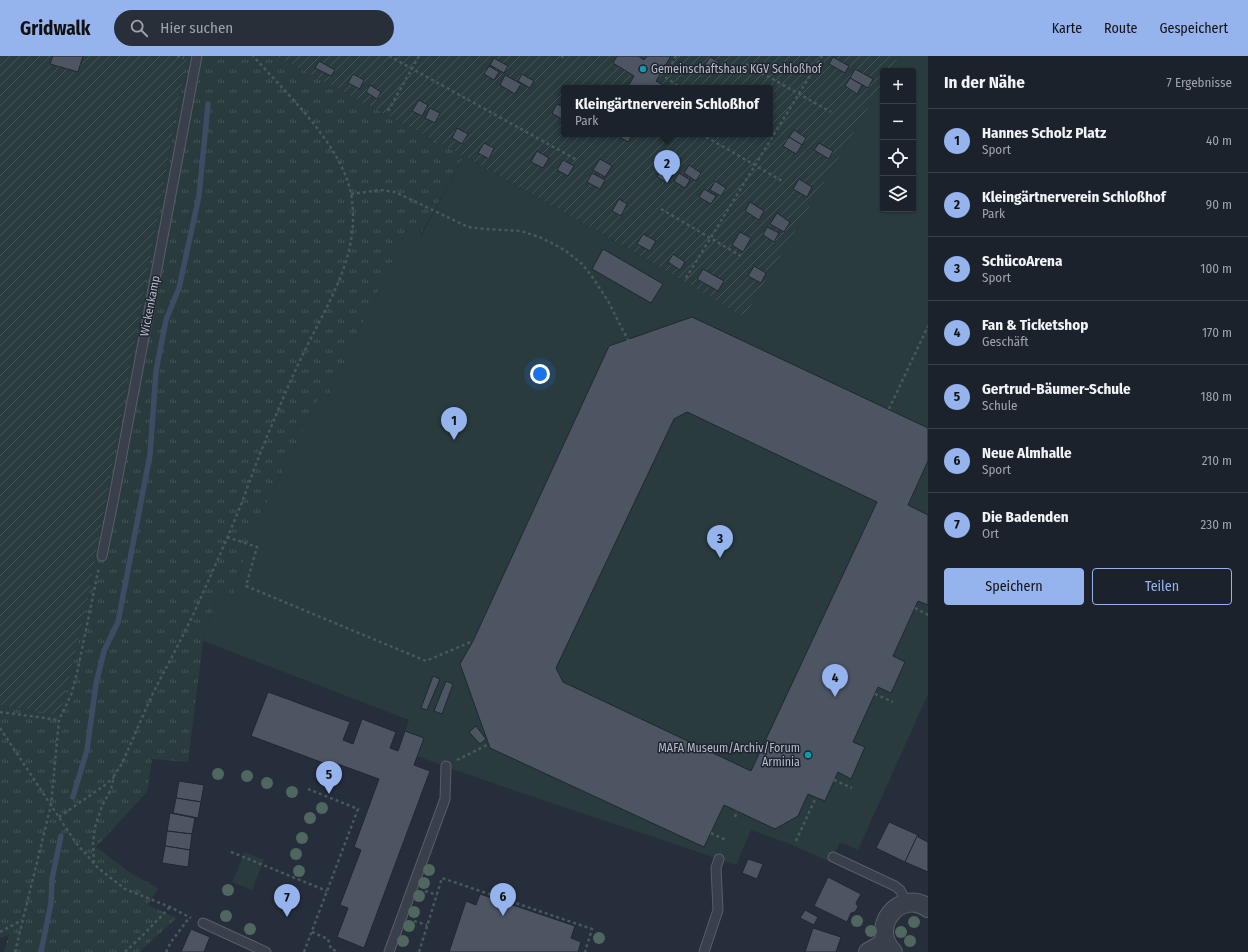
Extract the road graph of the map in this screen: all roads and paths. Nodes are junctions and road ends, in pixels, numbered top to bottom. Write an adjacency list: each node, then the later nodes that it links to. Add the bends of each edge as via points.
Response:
1 (197, 56): 30 (lane, Wickenkamp)
2 (253, 56): 21 (path, via 306,114 325,139 339,161)
3 (389, 56): 10 (path)
4 (419, 56): 10 (path)
5 (561, 56): 8 (path)
6 (676, 56): 11 (path, via 665,77)
7 (822, 56): 12 (path)
8 (566, 59)
9 (746, 64): 12 (path)
10 (412, 69): 13 (path); 18 (path)
11 (677, 85)
12 (799, 94): 14 (path); 16 (path)
13 (388, 111)
14 (831, 112)
15 (706, 137): 19 (path)
16 (773, 137)
17 (773, 137): 19 (path)
18 (577, 160)
19 (755, 166): 20 (path); 23 (path)
20 (784, 182)
21 (351, 194): 27 (path, via 381,190 395,192 468,227 521,231 554,244 582,264 592,275); 29 (path, via 352,235 347,259 333,295 276,414)
22 (661, 209): 23 (path)
23 (712, 238): 24 (path); 25 (path)
24 (741, 256)
25 (686, 278)
26 (928, 326): 28 (path)
27 (628, 340)
28 (889, 410)
29 (227, 536): 33 (path, via 256,547 246,586 426,661); 41 (path, via 192,617)
30 (102, 556): 37 (path, via 77,674 71,695)
31 (915, 608): 32 (path)
32 (928, 615)
33 (473, 641)
34 (875, 694): 35 (path)
35 (893, 702)
36 (0, 712): 37 (path)
37 (59, 720): 46 (path)
38 (0, 728): 46 (path)
39 (489, 744): 40 (path)
40 (446, 766): 73 (lane, via 445,799)
41 (114, 776): 48 (path); 56 (path, via 94,827)
42 (834, 780): 43 (path)
43 (852, 788)
44 (308, 789): 57 (path, via 358,809)
45 (816, 797): 52 (path)
46 (51, 805): 48 (path); 62 (path)
47 (737, 811): 49 (path)
48 (59, 817): 56 (path, via 76,843)
49 (735, 817)
50 (711, 833): 51 (path)
51 (726, 840)
52 (796, 841)
53 (231, 852): 57 (path)
54 (833, 857): 58 (lane, via 895,886)
55 (719, 859): 76 (lane, via 716,868 718,910)
56 (94, 863): 59 (path, via 125,889)
57 (328, 891): 65 (path)
58 (907, 903): 60 (street, via 916,903); 66 (street, via 896,908 887,918 884,930)
59 (170, 907): 61 (path); 68 (path)
60 (928, 908)
61 (189, 917): 63 (path); 69 (path)
62 (23, 920): 64 (path); 67 (path)
63 (203, 924): 70 (lane)
64 (0, 932)
65 (312, 932): 71 (path); 72 (path, via 328,939 331,949)
66 (890, 947): 77 (street)
67 (15, 952)
68 (125, 952)
69 (166, 952)
70 (266, 952)
71 (304, 952)
72 (339, 952)
73 (389, 952)
74 (419, 952): 75 (path, via 442,878 592,929)
75 (585, 952)
76 (704, 952)
77 (868, 952)

